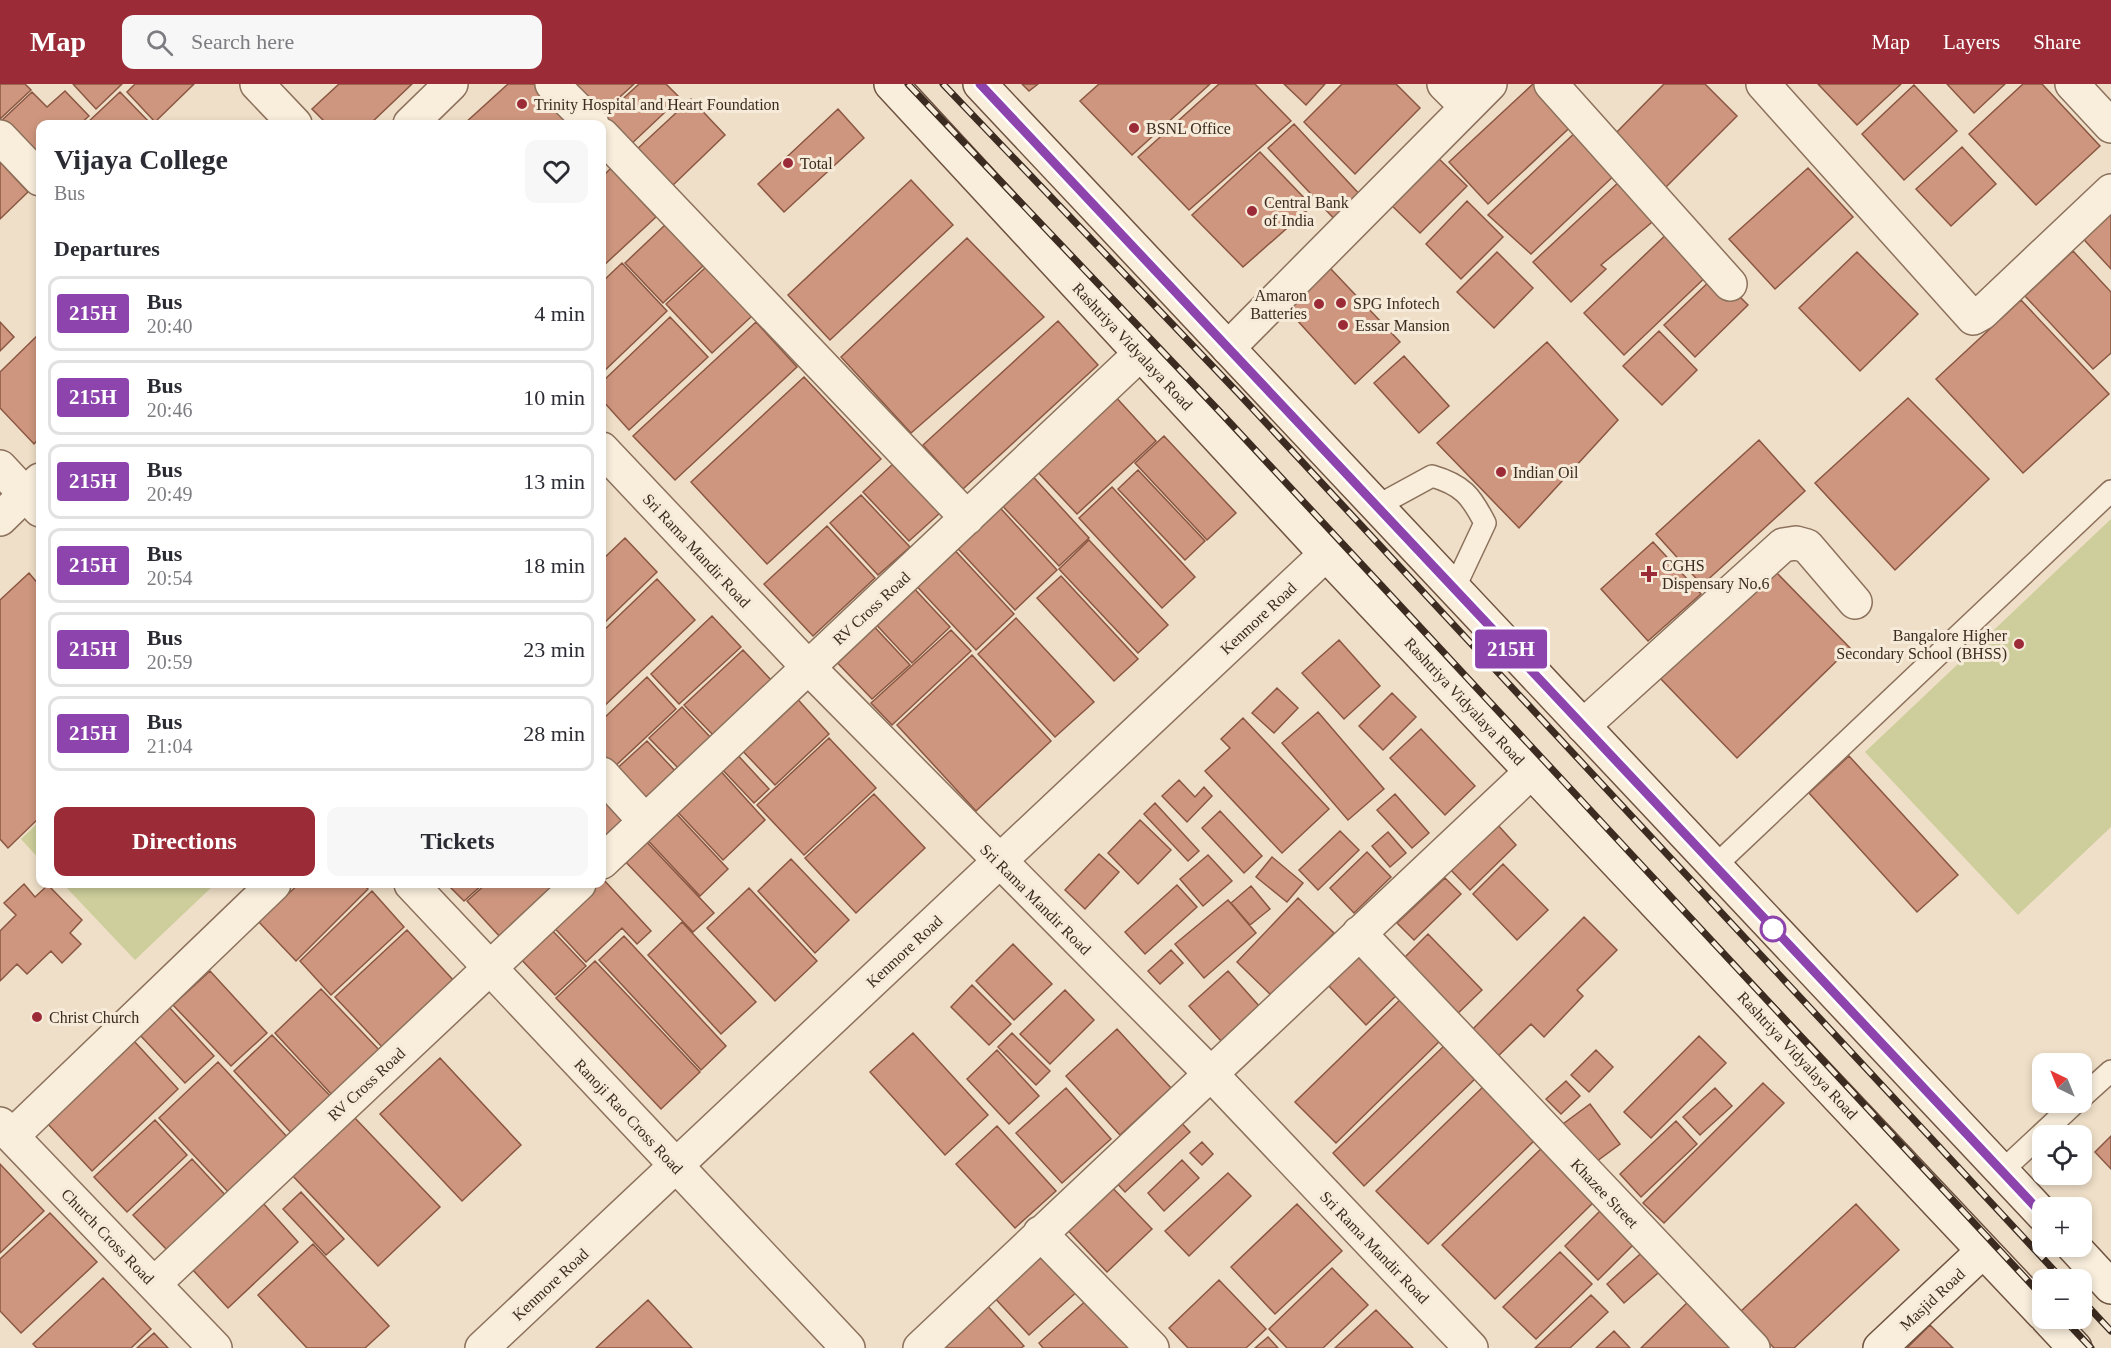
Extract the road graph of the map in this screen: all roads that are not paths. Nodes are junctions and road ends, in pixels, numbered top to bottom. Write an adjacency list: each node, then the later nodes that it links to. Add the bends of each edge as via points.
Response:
1 (258, 84): 12 (street)
2 (452, 84): 13 (street)
3 (552, 84): 14 (street)
4 (891, 84): 22 (street, Rashtriya Vidyalaya Road)
5 (980, 84): 21 (street)
6 (1444, 84): 11 (street)
7 (1490, 84): 11 (street)
8 (1551, 84): 20 (street)
9 (1763, 84): 19 (street, via 1973,318)
10 (2072, 84): 15 (street)
11 (1467, 107): 21 (street)
12 (291, 120)
13 (414, 120)
14 (588, 120)
15 (2111, 126)
16 (0, 137): 18 (street)
17 (606, 139): 28 (street)
18 (36, 175)
19 (2111, 191)
20 (1730, 284)
21 (1228, 348): 27 (street)
22 (1141, 354): 28 (street, RV Cross Road); 30 (street, Rashtriya Vidyalaya Road)
23 (606, 453): 33 (street, Sri Rama Mandir Road)
24 (0, 466): 26 (street)
25 (2111, 491): 40 (lane)
26 (36, 495): 29 (street)
27 (1377, 506): 31 (street); 31 (lane, via 1432,476 1455,482 1473,500 1485,523)
28 (967, 518): 33 (street, RV Cross Road)
29 (0, 519)
30 (1326, 554): 35 (street, Rashtriya Vidyalaya Road); 39 (street, Kenmore Road)
31 (1454, 589): 34 (street)
32 (1856, 602): 34 (street, via 1807,546 1784,545)
33 (808, 667): 37 (street, RV Cross Road); 39 (street, Sri Rama Mandir Road)
34 (1583, 726): 40 (street)
35 (1531, 771): 44 (street); 55 (street, Rashtriya Vidyalaya Road)
36 (606, 778): 37 (street)
37 (645, 821): 38 (street, RV Cross Road)
38 (606, 858)
39 (999, 862): 47 (street, Sri Rama Mandir Road); 51 (street, Kenmore Road)
40 (1715, 866): 52 (street)
41 (270, 888): 50 (street)
42 (415, 888): 45 (street, Ranoji Rao Cross Road)
43 (575, 888): 45 (street, RV Cross Road)
44 (1359, 933): 47 (street); 67 (street, Khazee Street)
45 (490, 967): 51 (street, Ranoji Rao Cross Road); 57 (street, RV Cross Road)
46 (2111, 1071): 48 (lane)
47 (1211, 1074): 54 (street); 66 (street, Sri Rama Mandir Road)
48 (2092, 1088)
49 (2064, 1113): 52 (lane)
50 (6, 1130): 57 (street, Church Cross Road)
51 (676, 1166): 62 (street, Kenmore Road); 63 (street, Ranoji Rao Cross Road)
52 (2002, 1171): 53 (street)
53 (2032, 1203)
54 (1040, 1233): 64 (street); 65 (street)
55 (1983, 1251): 59 (street, Rashtriya Vidyalaya Road); 68 (street, Masjid Road)
56 (2083, 1257): 58 (street)
57 (154, 1284): 61 (street, Church Cross Road)
58 (2111, 1287)
59 (2032, 1302)
60 (2057, 1329): 69 (street)
61 (215, 1348)
62 (482, 1348)
63 (848, 1348)
64 (920, 1348)
65 (1152, 1348)
66 (1471, 1348)
67 (1753, 1348)
68 (1880, 1348)
69 (2075, 1348)

